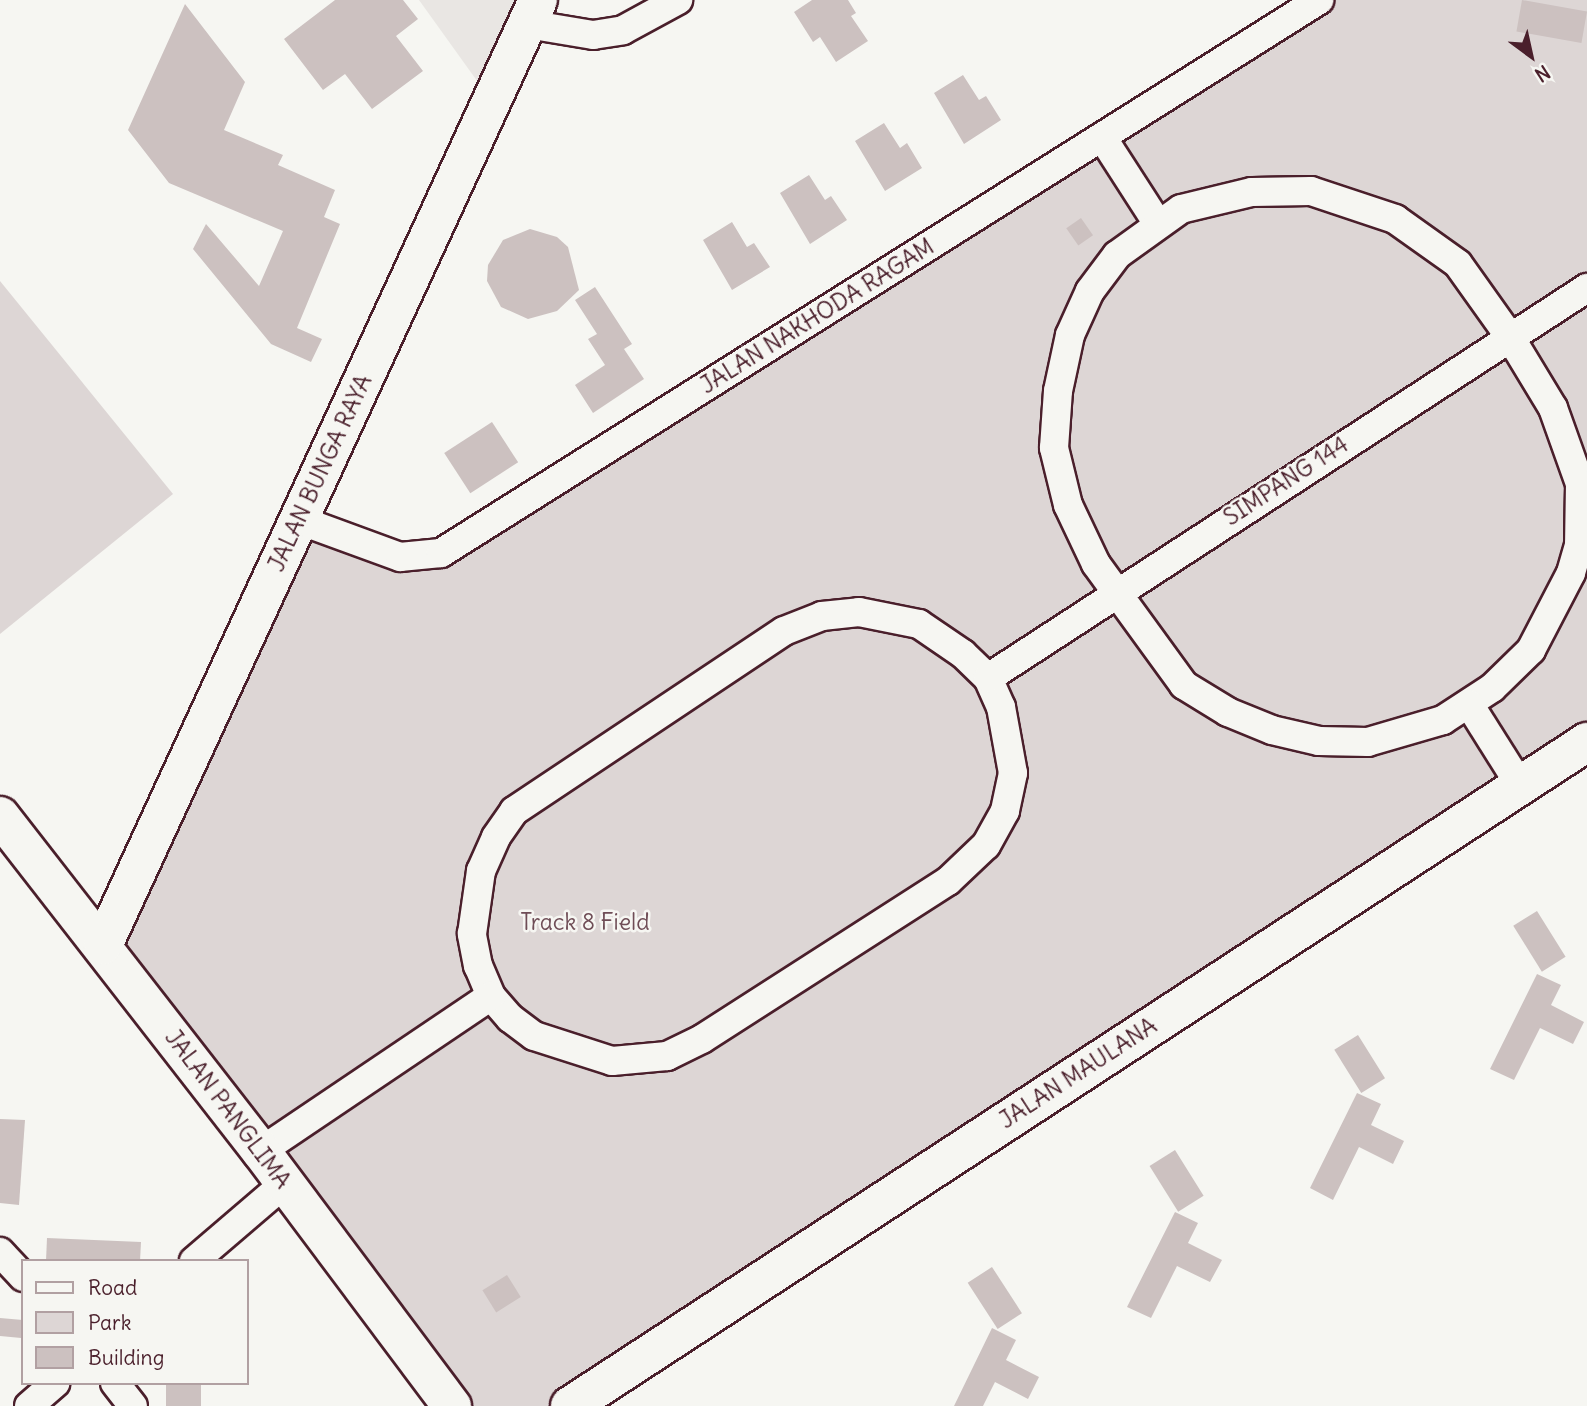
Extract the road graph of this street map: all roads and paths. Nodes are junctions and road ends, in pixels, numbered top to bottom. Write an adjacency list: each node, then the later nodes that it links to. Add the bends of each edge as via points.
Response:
1 (678, 0): 3 (street, via 623,30 593,35)
2 (1319, 0): 4 (street, JALAN NAKHODA RAGAM)
3 (532, 12): 8 (main road, JALAN BUNGA RAYA)
4 (1102, 136): 5 (street); 8 (street, JALAN NAKHODA RAGAM, via 441,553 400,556)
5 (1158, 224): 7 (street, via 1181,209 1252,191 1311,191 1339,197 1395,219 1437,245 1458,264); 9 (street, via 1117,255 1077,314 1065,354 1054,424 1054,449 1068,505 1096,565)
6 (1587, 288): 7 (street, SIMPANG 144)
7 (1510, 337): 9 (street, SIMPANG 144); 11 (street, via 1570,445 1580,484 1578,545 1559,602 1531,650 1513,671)
8 (299, 520): 15 (main road, JALAN BUNGA RAYA)
9 (1115, 591): 10 (street, SIMPANG 144); 11 (street, via 1184,685 1228,712 1272,730 1319,741 1368,742 1420,730)
10 (988, 678): 16 (street, via 919,624 895,617 859,612 822,616 784,631 514,811 496,837 474,901 472,934 478,966); 16 (street, via 1000,707 1013,773 1005,811 986,845 948,881 702,1040 667,1056 612,1061 534,1036)
11 (1469, 704): 13 (street)
12 (1587, 741): 13 (main road, JALAN MAULANA)
13 (1520, 785): 27 (main road, JALAN MAULANA)
14 (0, 816): 15 (main road, JALAN PANGLIMA)
15 (103, 945): 17 (main road, JALAN PANGLIMA)
16 (491, 996): 17 (street)
17 (261, 1151): 18 (main road, JALAN PANGLIMA)
18 (285, 1183): 20 (street); 26 (main road, JALAN PANGLIMA)
19 (0, 1252): 21 (street)
20 (196, 1259)
21 (21, 1276)
22 (53, 1385): 24 (street)
23 (116, 1385): 25 (street)
24 (29, 1406)
25 (133, 1406)
26 (452, 1406)
27 (570, 1406)

